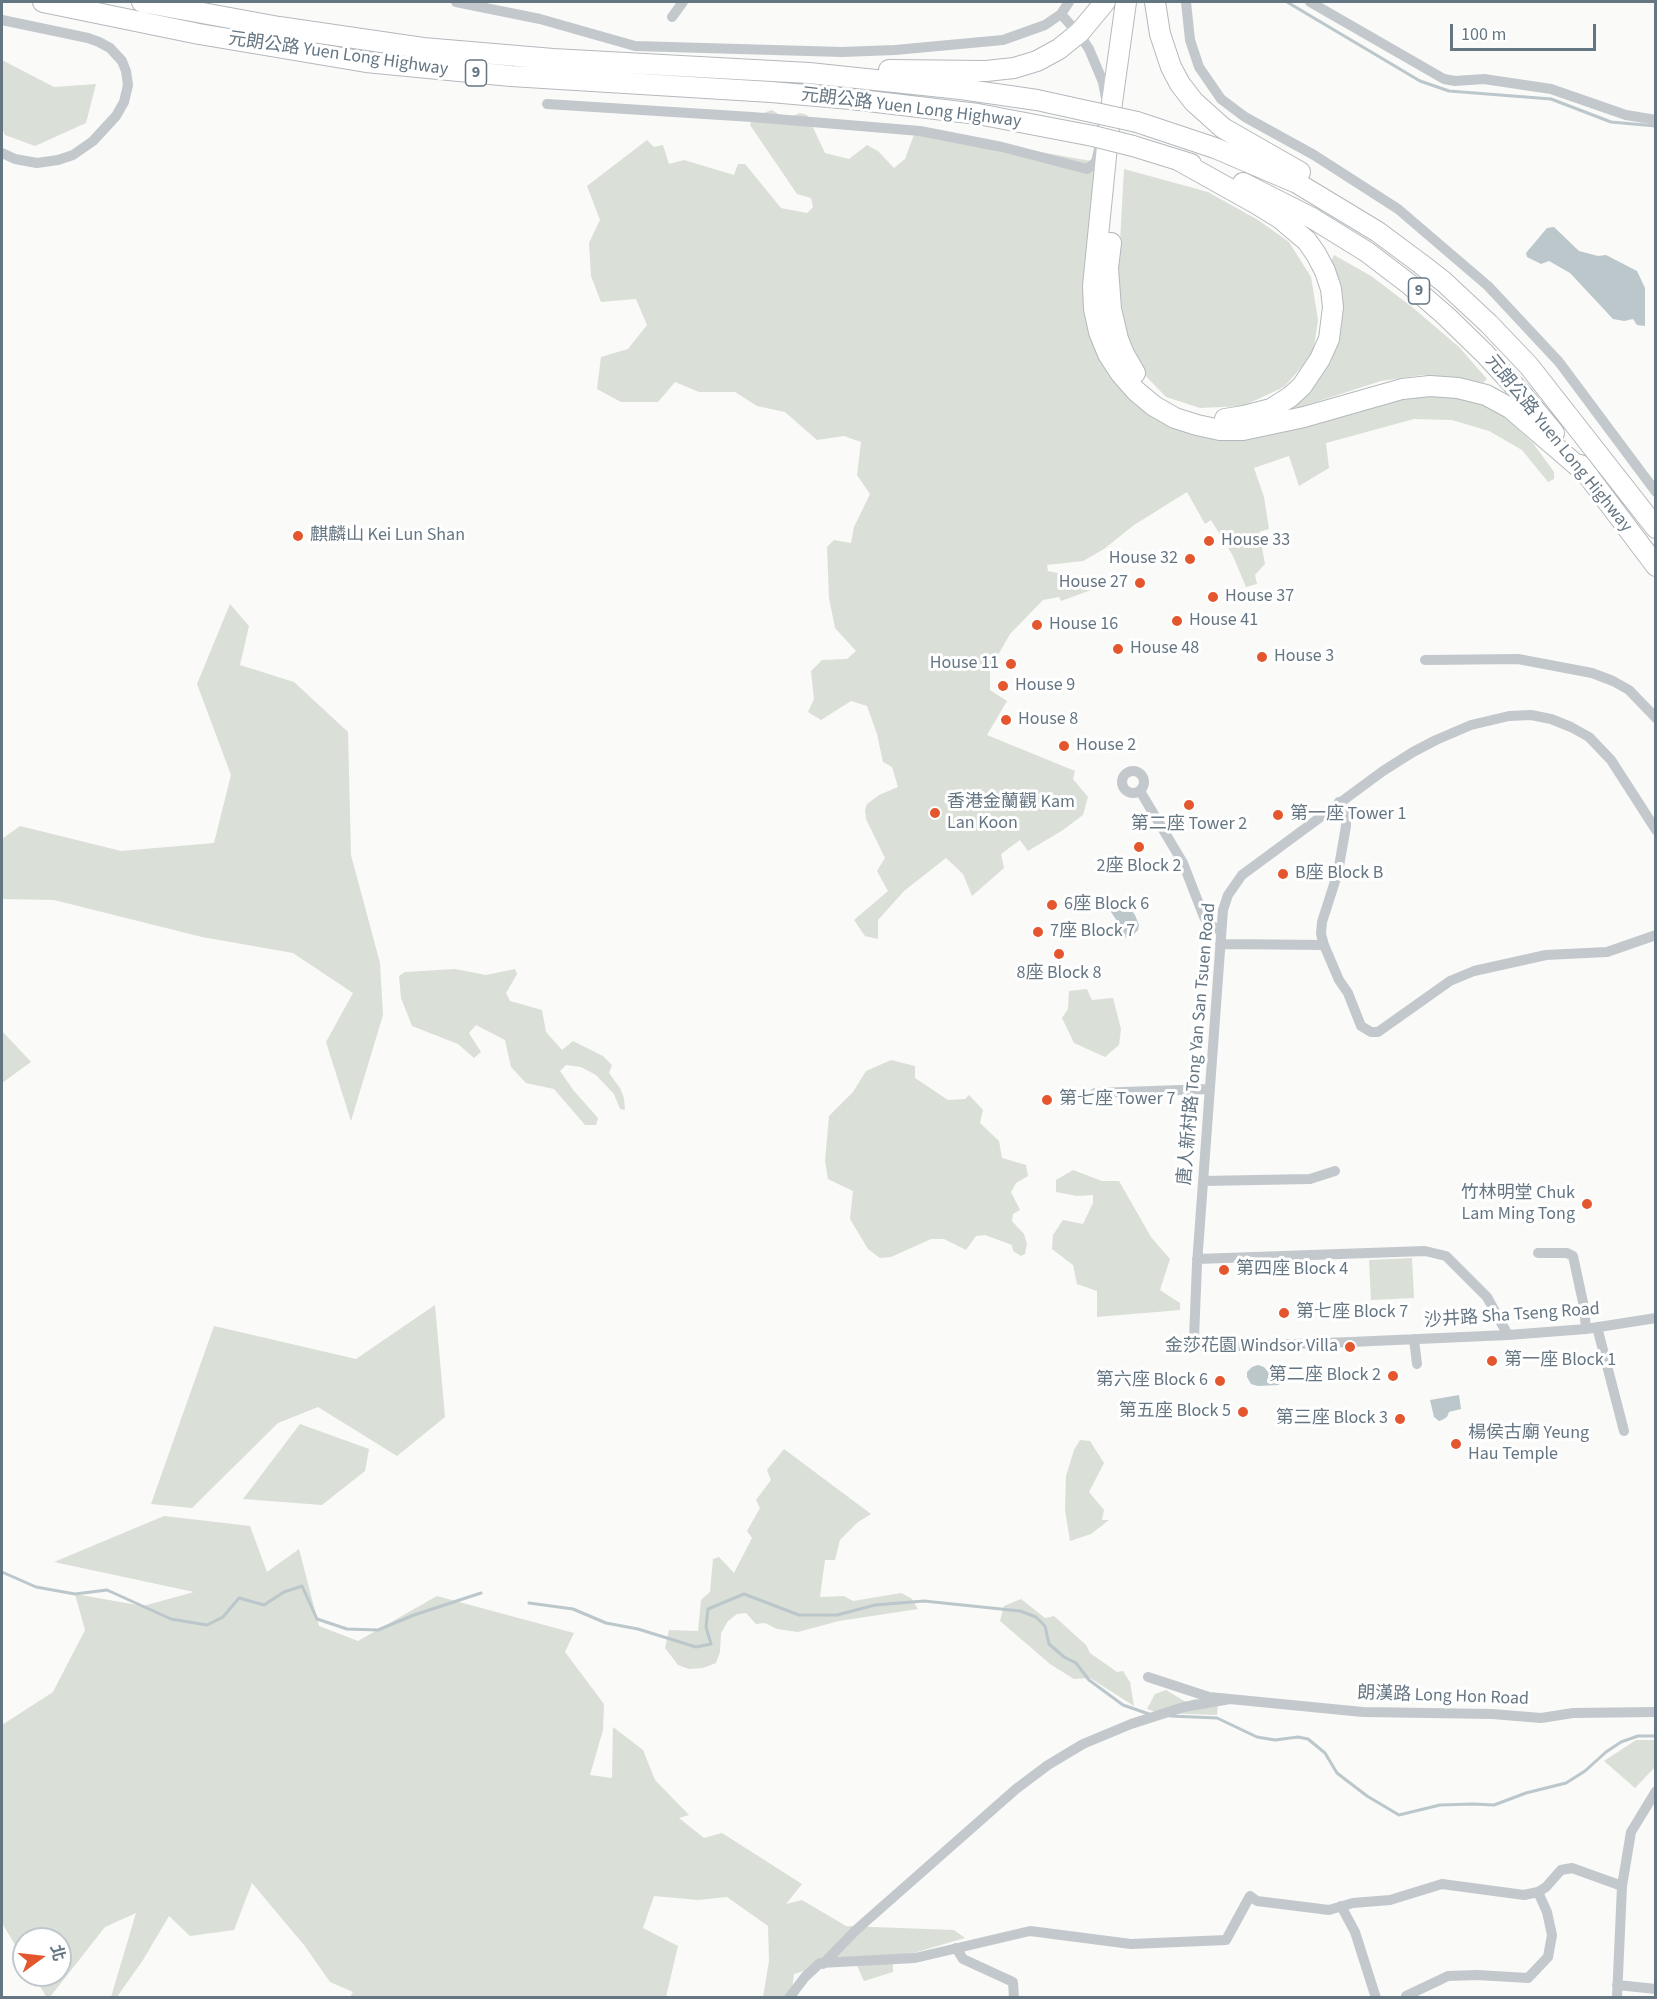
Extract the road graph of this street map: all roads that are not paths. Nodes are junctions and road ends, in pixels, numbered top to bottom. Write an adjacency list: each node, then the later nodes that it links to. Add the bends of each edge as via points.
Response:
1 (43, 2): 21 (highway, 元朗公路 Yuen Long Highway / 9, bridge, via 366,62 511,76 771,92 978,114 1094,136)
2 (142, 2): 17 (highway, 元朗公路 Yuen Long Highway / 9, via 423,48)
3 (456, 2): 12 (street, via 540,19 635,46 842,52 1003,40 1045,25)
4 (683, 2): 13 (street)
5 (1070, 2): 12 (street)
6 (1105, 2): 17 (highway, via 1059,49 1020,66 986,71)
7 (1126, 2): 23 (highway, via 1093,286 1099,332 1108,354 1136,391 1175,418 1197,426 1243,430 1402,389 1458,388 1486,395 1510,408)
8 (1137, 2): 21 (highway, via 1108,268 1118,339 1138,377 1155,394 1179,408 1221,419 1271,409 1302,386 1324,353 1333,307 1325,272 1307,241 1281,219)
9 (1155, 2): 22 (highway, via 1171,67 1194,102 1223,128 1327,190)
10 (1186, 2): 24 (street, via 1190,40 1199,67 1221,99 1398,209 1488,286 1559,362)
11 (1310, 2): 19 (street, via 1444,79 1551,89 1626,115)
12 (1061, 14): 15 (street)
13 (672, 17)
14 (2, 20): 20 (street, via 99,42 122,61 128,85 116,116 93,141 73,155 37,163)
15 (1076, 31)
16 (1083, 40): 18 (street, via 1103,82 1106,99 1097,159 1087,169 920,131)
17 (809, 73): 22 (highway, 元朗公路 Yuen Long Highway / 9, bridge, via 1036,100 1137,122 1215,148 1297,183)
18 (547, 104)
19 (1656, 120)
20 (2, 153)
21 (1178, 160): 23 (highway, 元朗公路 Yuen Long Highway / 9, via 1261,190 1367,252 1409,284 1499,368)
22 (1378, 232): 25 (highway, 元朗公路 Yuen Long Highway / 9, via 1444,282 1501,336)
23 (1588, 475): 26 (highway, 元朗公路 Yuen Long Highway / 9)
24 (1656, 492)
25 (1656, 528)
26 (1656, 566)
27 (1425, 660): 28 (street, via 1518,659 1592,673 1629,690)
28 (1656, 718)
29 (1140, 791): 32 (street, via 1183,863 1204,917)
30 (1340, 802): 31 (street, 唐人新村路 Tong Yan San Tsuen Road, via 1397,762 1452,732 1497,717 1531,715 1571,727 1598,745); 32 (street, 唐人新村路 Tong Yan San Tsuen Road, via 1242,875 1225,902); 35 (street, via 1346,813 1346,826 1338,872 1322,922)
31 (1656, 830)
32 (1221, 931): 34 (street, 唐人新村路 Tong Yan San Tsuen Road)
33 (1656, 935): 35 (street, via 1607,952 1546,955 1474,970 1450,981 1378,1032 1361,1026)
34 (1220, 944): 35 (street); 36 (street, 唐人新村路 Tong Yan San Tsuen Road)
35 (1324, 945)
36 (1209, 1089): 37 (street); 39 (street, 唐人新村路 Tong Yan San Tsuen Road)
37 (1095, 1093)
38 (1335, 1171): 39 (street, via 1310,1179)
39 (1203, 1180): 41 (street, 唐人新村路 Tong Yan San Tsuen Road)
40 (1538, 1252): 43 (street, via 1573,1256)
41 (1197, 1259): 44 (street, via 1425,1251 1446,1256 1486,1297); 45 (street, 唐人新村路 Tong Yan San Tsuen Road)
42 (1656, 1318): 43 (street, 沙井路 Sha Tseng Road)
43 (1592, 1328): 44 (street, 沙井路 Sha Tseng Road); 48 (street)
44 (1508, 1335): 46 (street, 沙井路 Sha Tseng Road)
45 (1194, 1338): 46 (street, 沙井路 Sha Tseng Road, via 1210,1347)
46 (1414, 1339): 47 (street)
47 (1417, 1364)
48 (1624, 1431)
49 (1148, 1677): 50 (street, 朗漢路 Long Hon Road)
50 (1230, 1700): 51 (street, 朗漢路 Long Hon Road, via 1363,1712 1541,1718 1573,1713); 60 (street, 朗漢路 Long Hon Road, via 1145,1718 1083,1744 1032,1776 856,1930)
51 (1656, 1712)
52 (1656, 1791): 53 (street, via 1631,1832)
53 (1622, 1886): 54 (street, via 1572,1868 1561,1870); 57 (street)
54 (1538, 1892): 55 (street, via 1524,1895 1442,1884 1390,1900); 59 (street, via 1552,1935 1548,1957 1528,1978 1448,1976)
55 (1341, 1906): 56 (street, via 1329,1910 1257,1901 1250,1896 1226,1940 1131,1944 1030,1931); 62 (street, via 1355,1932)
56 (956, 1948): 60 (street, via 915,1958 820,1963); 61 (street, via 963,1959 1013,1982)
57 (1617, 1985): 58 (street); 63 (street)
58 (1656, 1989)
59 (1406, 1996)
60 (791, 1998)
61 (1014, 1998)
62 (1376, 1998)
63 (1617, 1998)

